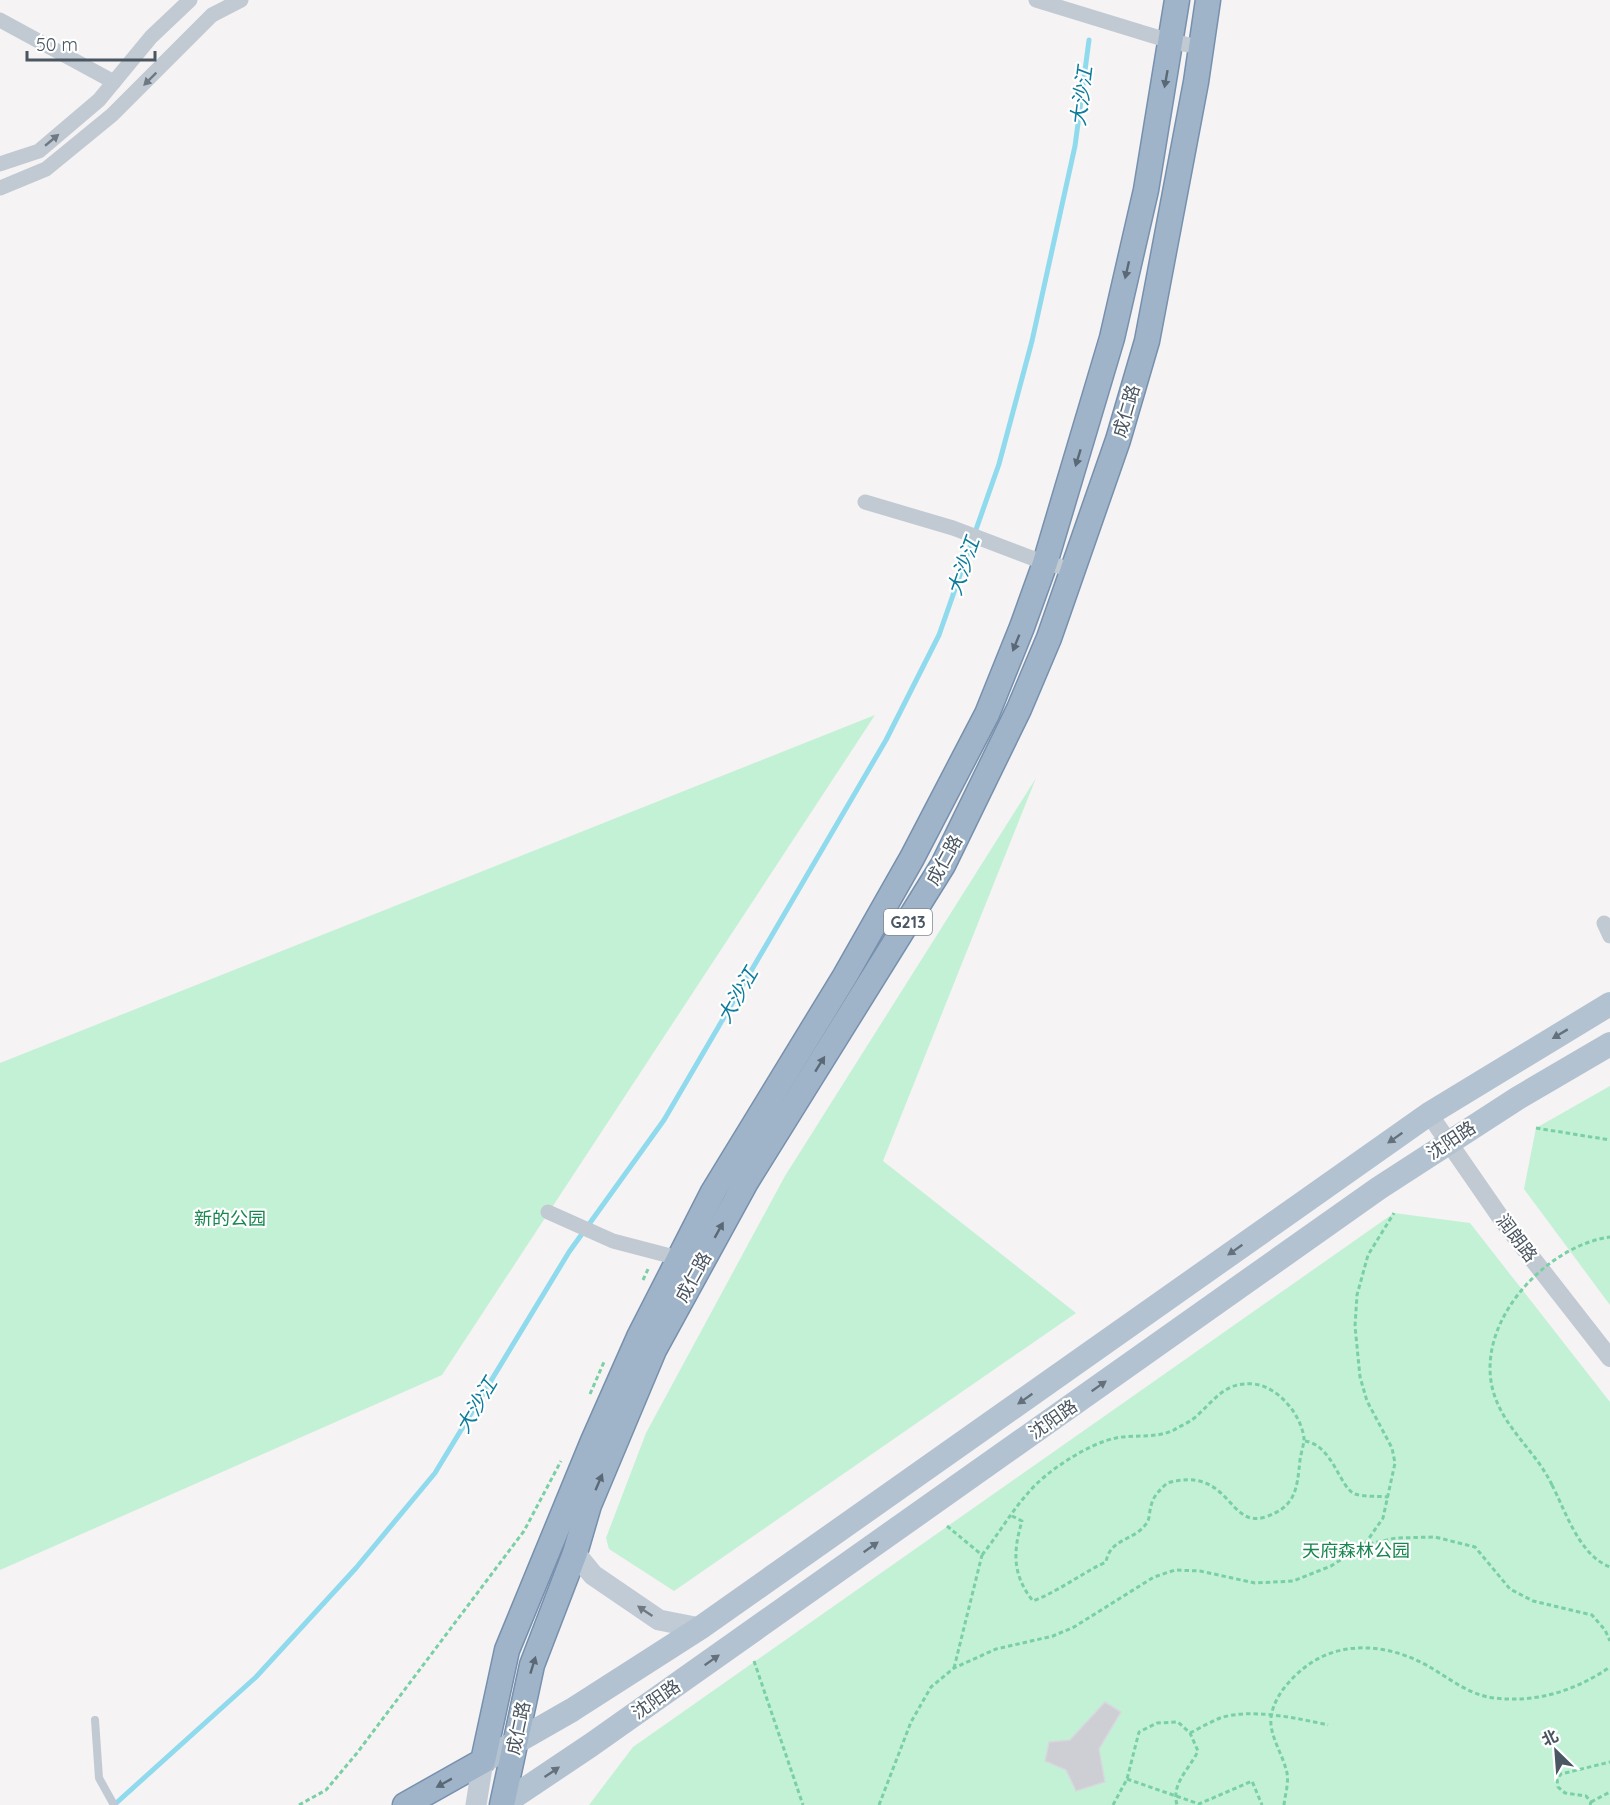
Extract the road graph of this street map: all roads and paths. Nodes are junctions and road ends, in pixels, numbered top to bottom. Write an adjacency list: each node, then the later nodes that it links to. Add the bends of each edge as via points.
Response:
1 (190, 0): 9 (street, via 151,37)
2 (241, 0): 11 (street, one-way to 11, via 212,15 120,108 46,169)
3 (1036, 0): 7 (street)
4 (1178, 0): 7 (highway, 成仁路 / G213)
5 (1209, 0): 8 (highway, 成仁路 / G213)
6 (0, 20): 9 (street)
7 (1173, 42): 8 (street); 13 (highway, 成仁路 / G213, one-way to 13, via 1146,190 1112,338)
8 (1201, 47): 14 (highway, 成仁路 / G213, via 1147,341)
9 (114, 82): 10 (street, one-way to 9, via 39,151 99,100)
10 (0, 164)
11 (0, 188)
12 (865, 502): 13 (street, via 953,528)
13 (1046, 563): 14 (street); 24 (highway, 成仁路 / G213, one-way to 24, via 987,714 951,785 856,956 713,1192)
14 (1075, 570): 35 (highway, 成仁路 / G213, one-way to 14, via 589,1505 654,1350 746,1182 943,865 1019,709)
15 (1610, 1004): 17 (main road, 沈阳路, one-way to 17)
16 (1610, 1044): 20 (main road, 沈阳路)
17 (1429, 1114): 20 (street, 润朗路); 38 (main road, 沈阳路, one-way to 38)
18 (1536, 1128): 19 (path)
19 (1610, 1140)
20 (1448, 1142): 27 (street, 润朗路, via 1503,1221); 58 (main road, 沈阳路, one-way to 20)
21 (548, 1212): 24 (street, via 613,1241)
22 (1394, 1213): 31 (path, via 1368,1256 1357,1295 1355,1326 1360,1377 1367,1401 1392,1448 1395,1463)
23 (1610, 1237): 37 (path, bridge, via 1560,1254 1537,1272 1503,1320 1493,1347 1490,1373 1501,1413 1534,1453 1592,1555)
24 (667, 1255): 25 (path); 48 (highway, 成仁路 / G213, via 507,1650)
25 (643, 1281)
26 (609, 1352): 28 (path)
27 (1610, 1358)
28 (587, 1402)
29 (1304, 1440): 31 (path, via 1312,1442 1332,1461 1354,1494); 32 (path, via 1293,1411 1273,1392 1255,1384 1230,1388 1194,1418 1170,1431 1115,1438 1082,1452 1028,1492); 32 (path, via 1296,1492 1278,1511 1252,1519 1240,1514 1223,1493 1204,1481 1192,1478 1167,1483 1151,1504 1148,1523 1108,1551 1106,1562 1086,1571 1072,1584 1033,1600 1017,1575 1016,1539 1022,1521)
30 (562, 1460): 55 (path, via 524,1531 357,1753 326,1790)
31 (1388, 1497): 34 (path, via 1383,1518)
32 (1012, 1516): 36 (path)
33 (947, 1526): 36 (path)
34 (1364, 1545): 39 (path, via 1396,1538 1435,1537 1475,1547 1510,1588 1533,1601 1592,1615); 42 (path, via 1331,1566 1293,1581 1255,1583 1175,1569 1154,1577 1074,1627 985,1653)
35 (575, 1553): 38 (main road, one-way to 35, via 659,1620 593,1575); 47 (highway, 成仁路 / G213, one-way to 35, via 532,1665)
36 (982, 1556): 42 (path)
37 (1610, 1567)
38 (700, 1628): 47 (main road, 沈阳路)
39 (1610, 1641)
40 (754, 1661): 59 (path)
41 (1610, 1667): 43 (path, via 1560,1693 1526,1699 1491,1698 1396,1653 1369,1648 1340,1649 1314,1660 1291,1678)
42 (954, 1668): 60 (path, via 931,1687 911,1722)
43 (1271, 1716): 45 (path); 46 (path, via 1221,1718); 64 (path, via 1271,1728 1288,1775)
44 (95, 1720): 54 (lane, via 99,1778)
45 (1328, 1725)
46 (1190, 1733): 50 (path, via 1178,1722 1156,1723 1139,1731); 52 (path, via 1198,1751)
47 (516, 1741): 48 (main road, 沈阳路); 58 (highway, 成仁路 / G213)
48 (483, 1761): 56 (highway, one-way to 56); 57 (main road, 成仁路)
49 (1610, 1761): 53 (path, via 1561,1774 1557,1779 1558,1787 1565,1793 1586,1796)
50 (1127, 1779): 52 (path); 61 (path)
51 (1610, 1792): 53 (path)
52 (1173, 1793): 62 (path); 63 (path, via 1199,1804 1252,1781)
53 (1591, 1803)
54 (114, 1805)
55 (299, 1805)
56 (405, 1805)
57 (476, 1805)
58 (503, 1805)
59 (803, 1805)
60 (879, 1805)
61 (1113, 1805)
62 (1177, 1805)
63 (1262, 1805)
64 (1284, 1805)

